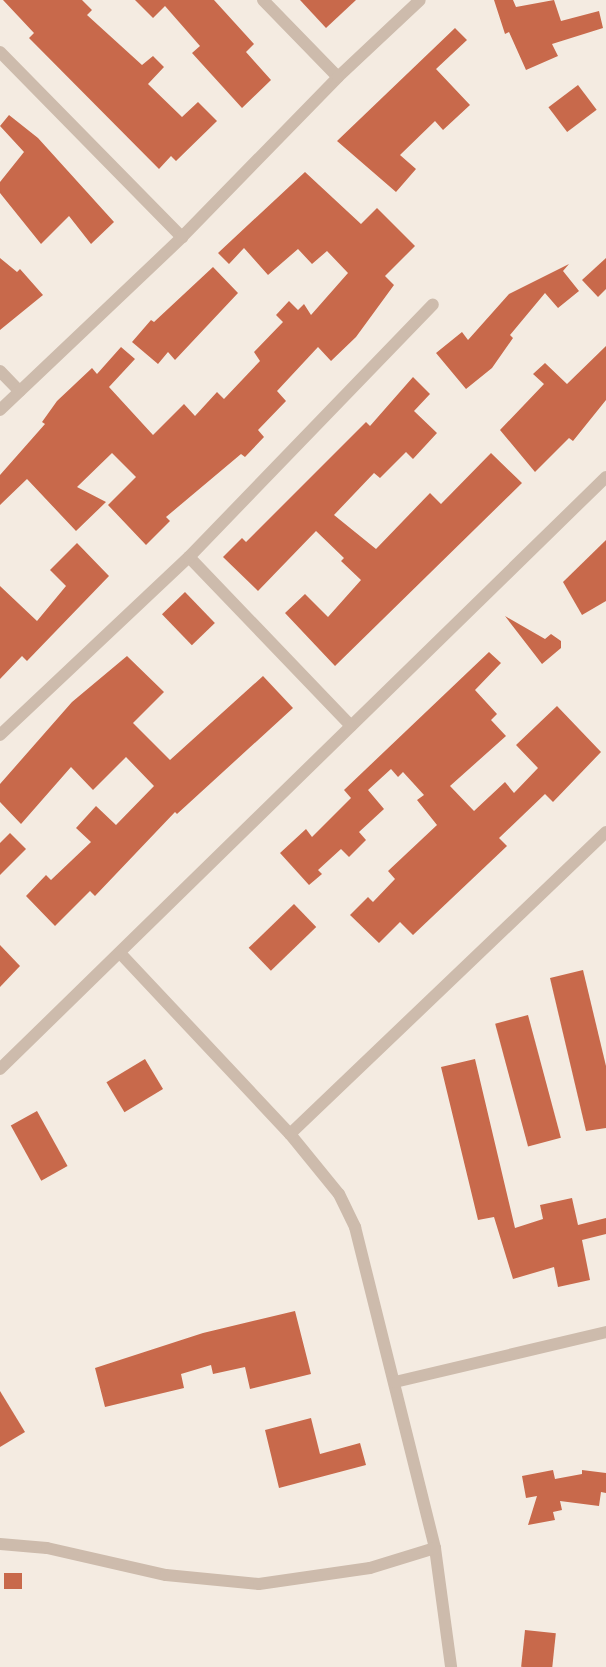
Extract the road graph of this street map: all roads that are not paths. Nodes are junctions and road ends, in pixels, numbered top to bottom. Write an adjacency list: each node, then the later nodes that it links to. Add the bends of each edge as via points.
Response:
1 (263, 0): 4 (street)
2 (420, 0): 4 (street)
3 (0, 52): 5 (street)
4 (338, 77): 5 (street)
5 (182, 237): 8 (street)
6 (433, 304): 11 (street)
7 (0, 371): 8 (street)
8 (20, 391): 9 (street)
9 (0, 410)
10 (606, 477): 12 (street)
11 (189, 557): 12 (street); 13 (street)
12 (351, 726): 15 (street)
13 (0, 734)
14 (606, 832): 17 (street)
15 (120, 953): 16 (street); 17 (street)
16 (0, 1069)
17 (290, 1134): 19 (street, via 339,1194 355,1227)
18 (606, 1332): 19 (street)
19 (396, 1382): 21 (street)
20 (0, 1544): 21 (street, via 47,1548 166,1575 259,1584 370,1568)
21 (436, 1548): 22 (street)
22 (451, 1667)

